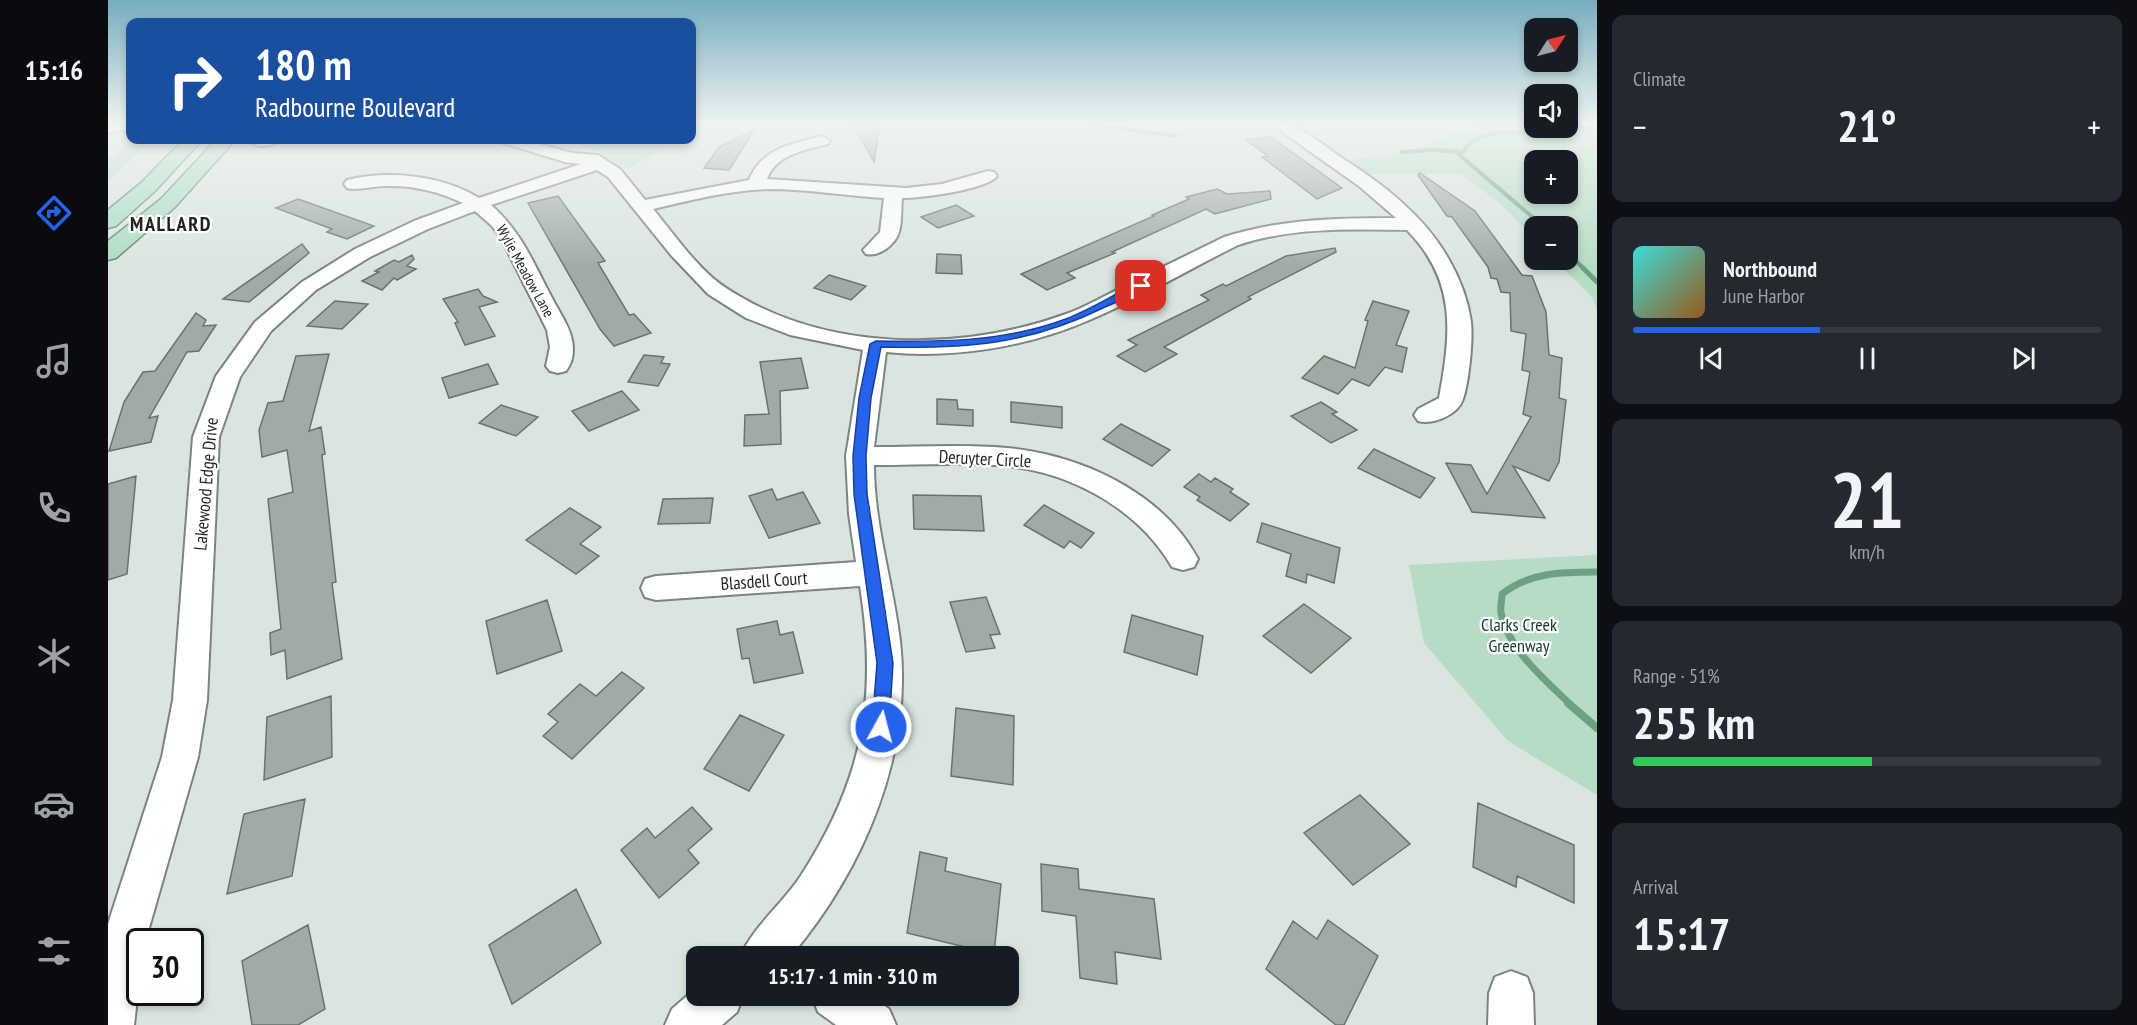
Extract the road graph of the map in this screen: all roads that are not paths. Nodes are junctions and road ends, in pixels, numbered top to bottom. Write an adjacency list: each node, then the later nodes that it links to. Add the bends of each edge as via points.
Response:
1 (163, 172): 13 (main road)
2 (197, 172): 16 (main road, via 168,203)
3 (567, 172): 11 (street, Lakewood Edge Drive)
4 (612, 172): 12 (street)
5 (761, 172): 9 (street)
6 (1352, 172): 14 (street)
7 (988, 176): 10 (street, via 942,189)
8 (353, 184): 11 (street, Wylie Meadow Lane, via 412,182 456,193)
9 (756, 184): 10 (street); 12 (street)
10 (894, 193): 15 (street, via 889,234)
11 (478, 205): 18 (street, Wylie Meadow Lane, via 499,221 506,232 558,331 563,347); 27 (street, Lakewood Edge Drive, via 377,245 309,287 265,325 223,383 206,437 188,712 180,757 124,941)
12 (641, 206): 17 (street, via 704,280 731,300 796,330)
13 (108, 221)
14 (1412, 224): 17 (street, via 1323,224 1263,231 1231,241 1055,327 984,342); 19 (street, via 1443,268 1460,324 1451,399)
15 (873, 250)
16 (108, 253)
17 (876, 344): 20 (street, via 865,398)
18 (558, 366)
19 (1427, 416)
20 (860, 456): 21 (street, Deruyter Circle, via 1007,457 1060,467 1108,489 1142,512 1172,541); 22 (street)
21 (1184, 559)
22 (872, 573): 23 (street, Blasdell Court); 24 (street, via 885,663 884,710 875,761 859,808 831,864)
23 (656, 588)
24 (780, 946)
25 (710, 1006): 28 (street)
26 (847, 1006): 29 (street)
27 (111, 1025)
28 (688, 1025)
29 (873, 1025)

